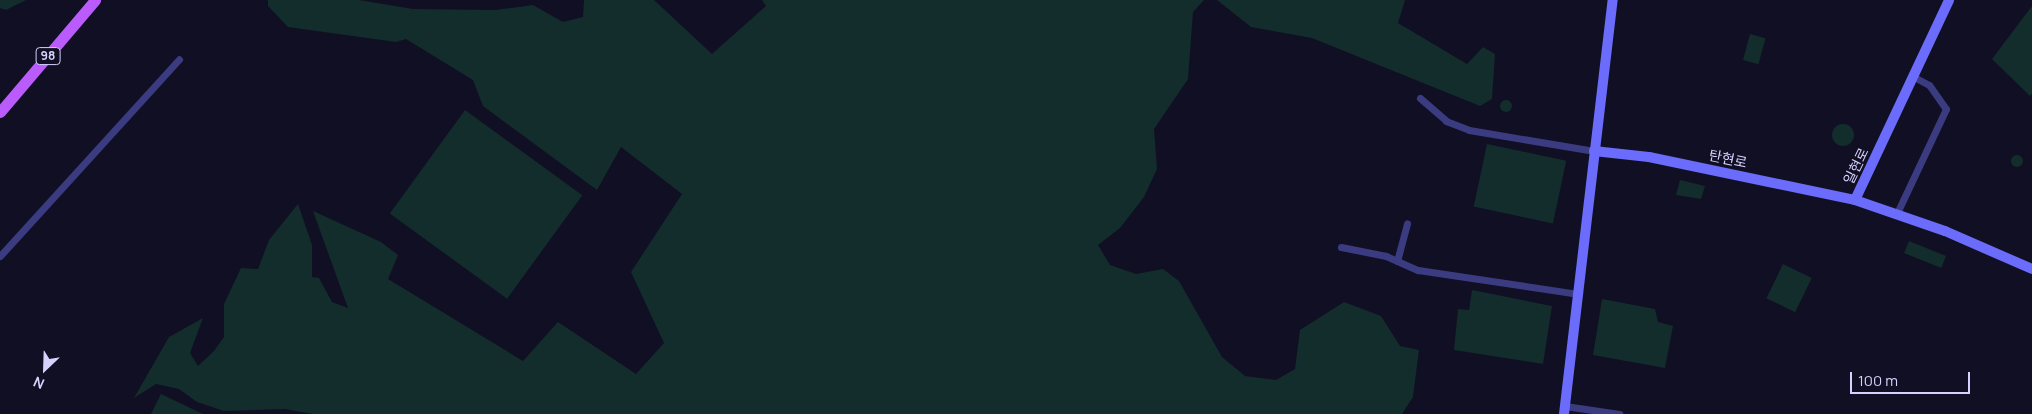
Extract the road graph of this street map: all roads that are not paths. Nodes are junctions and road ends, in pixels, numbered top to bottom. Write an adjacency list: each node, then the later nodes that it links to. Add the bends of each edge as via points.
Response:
1 (95, 0): 7 (main road, 98)
2 (1613, 0): 8 (main road)
3 (1949, 0): 5 (main road, 일현로)
4 (179, 59): 13 (street)
5 (1914, 77): 9 (main road, 일현로); 10 (street, via 1929,85 1946,109)
6 (1420, 98): 8 (street, 탄현로, via 1446,121 1469,130)
7 (0, 112)
8 (1594, 151): 9 (main road, 탄현로, via 1649,157); 16 (main road)
9 (1855, 200): 10 (main road, 일현로)
10 (1897, 213): 15 (main road, 일현로)
11 (1407, 223): 14 (street)
12 (1341, 247): 14 (street)
13 (0, 256)
14 (1397, 261): 16 (street, via 1418,270)
15 (2032, 269)
16 (1579, 294): 17 (main road)
17 (1564, 410): 18 (street)
18 (1619, 414)

